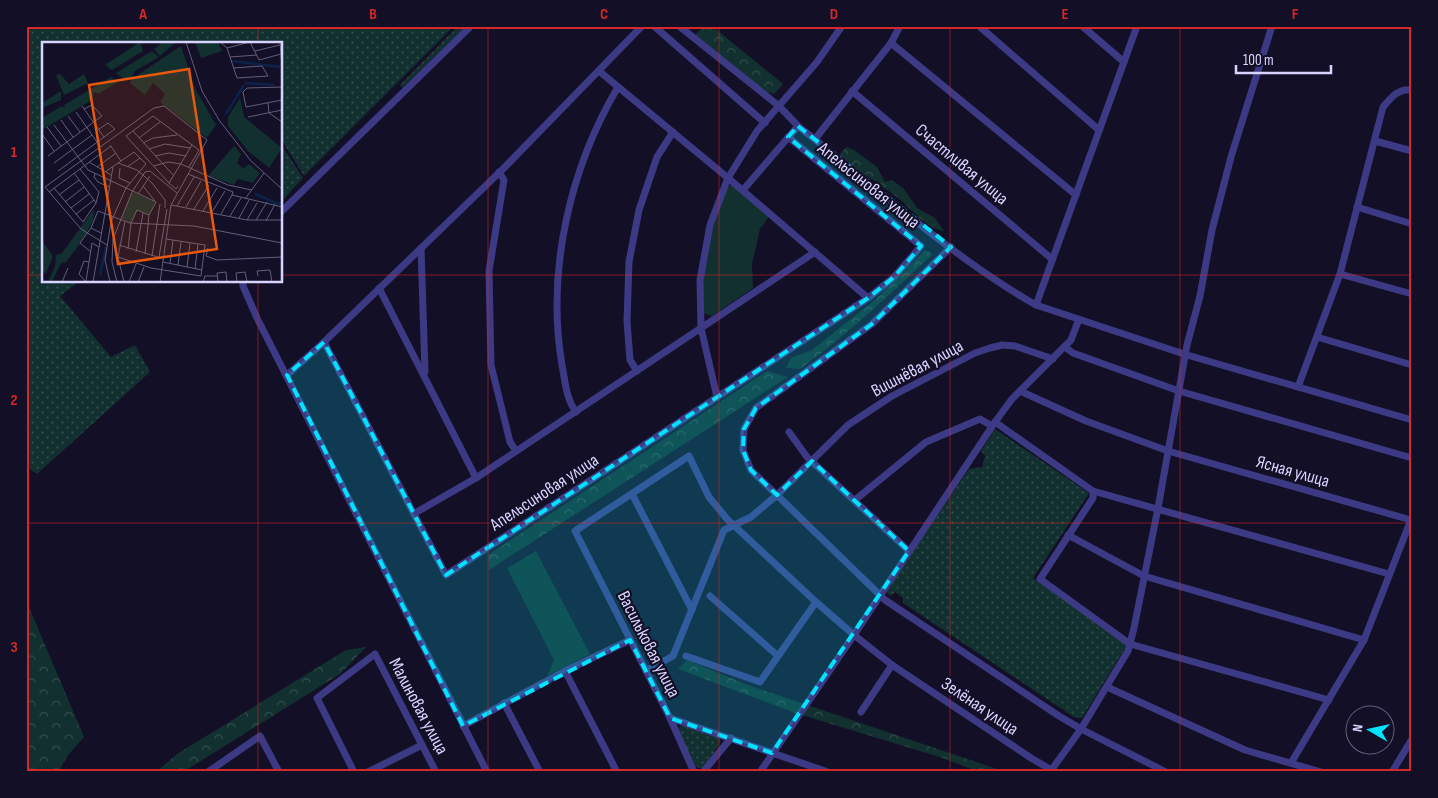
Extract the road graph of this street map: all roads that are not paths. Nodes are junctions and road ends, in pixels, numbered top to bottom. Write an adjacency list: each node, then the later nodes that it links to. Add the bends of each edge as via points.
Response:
1 (472, 26): 31 (street)
2 (642, 26): 13 (street)
3 (654, 26): 18 (street)
4 (679, 26): 17 (street)
5 (842, 26): 17 (street, via 817,62)
6 (900, 26): 11 (street)
7 (979, 26): 20 (street)
8 (1082, 26): 12 (street)
9 (1137, 26): 12 (street)
10 (1272, 26): 48 (street, via 1212,230)
11 (891, 43): 16 (street); 29 (street)
12 (1124, 62): 20 (street)
13 (599, 70): 14 (street); 26 (street)
14 (618, 87): 21 (street); 58 (street, via 606,106 582,166 567,214 558,279 559,347 571,406)
15 (1409, 90): 24 (street, via 1394,94 1384,107)
16 (852, 91): 23 (street); 36 (street, Счастливая улица)
17 (779, 106): 18 (street); 19 (street)
18 (764, 123): 27 (street)
19 (798, 126): 22 (street); 23 (street)
20 (1099, 130): 29 (street)
21 (673, 132): 27 (street); 51 (street, via 657,157 639,210 629,262 627,321 630,360)
22 (788, 137): 28 (street); 41 (street, Апельсиновая улица, via 921,246 894,277)
23 (815, 139): 33 (street)
24 (1375, 140): 25 (street); 30 (street)
25 (1412, 151)
26 (499, 172): 34 (street); 63 (street, via 504,180 489,271 491,365 510,442)
27 (728, 178): 28 (street); 44 (street, via 710,225 700,280)
28 (743, 190): 35 (street)
29 (1076, 195): 36 (street)
30 (1357, 208): 32 (street); 37 (street)
31 (282, 211)
32 (1412, 224)
33 (951, 247): 42 (street); 69 (street, via 872,324 756,408 744,429 743,450 751,470)
34 (421, 248): 39 (street); 53 (street)
35 (815, 252): 41 (street); 44 (street)
36 (1052, 259): 42 (street)
37 (1340, 274): 40 (street); 45 (street)
38 (243, 282): 52 (street)
39 (379, 288): 46 (street); 53 (street)
40 (1412, 294)
41 (868, 298): 57 (street, Апельсиновая улица)
42 (1036, 305): 43 (street)
43 (1079, 319): 47 (street, via 1071,340); 48 (street)
44 (700, 328): 51 (street); 57 (street)
45 (1317, 337): 50 (street); 54 (street)
46 (324, 342): 52 (street); 72 (street, Апельсиновая улица)
47 (1065, 346): 49 (street); 56 (street, via 1073,353)
48 (1187, 355): 54 (street); 56 (street)
49 (1053, 359): 55 (street); 65 (street, Вишнёвая улица, via 1015,346 975,353 892,396 848,426)
50 (1412, 365)
51 (637, 370): 58 (street)
52 (287, 375): 97 (street)
53 (425, 376): 66 (street)
54 (1298, 387): 59 (street)
55 (1020, 391): 60 (street); 62 (street, via 1086,421)
56 (1179, 391): 62 (street); 64 (street)
57 (717, 396): 72 (street, Апельсиновая улица, via 446,575)
58 (576, 412): 63 (street)
59 (1412, 420)
60 (994, 424): 67 (street); 70 (street, via 980,420 926,442); 76 (street)
61 (789, 432): 65 (street)
62 (1168, 451): 71 (street); 73 (street, Ясная улица)
63 (516, 452): 66 (street)
64 (1412, 458)
65 (812, 461): 69 (street, Вишнёвая улица); 70 (street)
66 (476, 478): 72 (street)
67 (1093, 491): 71 (street); 75 (street, via 1092,498)
68 (632, 494): 74 (street, via 689,456 710,497); 82 (street); 84 (street, Васильковая улица, via 575,531)
69 (777, 495): 74 (street, Вишнёвая улица, via 751,517); 79 (street)
70 (855, 500): 76 (street)
71 (1158, 508): 77 (street); 78 (street)
72 (414, 513)
73 (1411, 518): 77 (street, Ясная улица)
74 (734, 525): 81 (street, Зелёная улица); 82 (street, via 724,530)
75 (1068, 535): 78 (street); 86 (street, via 1040,579)
76 (909, 550): 79 (street)
77 (1389, 574): 85 (street, Ясная улица)
78 (1144, 576): 85 (street); 86 (street)
79 (880, 594): 83 (street); 98 (street)
80 (710, 596): 88 (street)
81 (816, 602): 83 (street, Зелёная улица); 88 (street)
82 (692, 610): 91 (street, via 673,656)
83 (854, 635): 89 (street, Зелёная улица); 102 (street)
84 (630, 640): 90 (street); 91 (street, Васильковая улица)
85 (1364, 640): 93 (street, Ясная улица)
86 (1130, 644): 92 (street); 93 (street)
87 (686, 656): 88 (street, via 760,682)
88 (778, 656)
89 (892, 665): 95 (street); 106 (street, Зелёная улица)
90 (565, 671): 94 (street); 114 (street)
91 (646, 671): 96 (street, Васильковая улица)
92 (1107, 687): 98 (street); 103 (street, via 1245,750)
93 (1328, 700): 103 (street, Ясная улица)
94 (504, 703): 97 (street); 113 (street)
95 (861, 712)
96 (670, 718): 99 (street); 115 (street, Васильковая улица)
97 (463, 726): 112 (street)
98 (1081, 729): 106 (street); 118 (street)
99 (731, 738): 102 (street); 116 (street)
100 (1412, 739): 120 (street)
101 (422, 745): 109 (street, Малиновая улица, via 375,654 317,698); 110 (street); 111 (street, Малиновая улица)
102 (772, 753): 105 (street); 117 (street)
103 (1292, 763): 119 (street)
104 (221, 768): 107 (street); 108 (street, via 260,736)
105 (825, 771)
106 (1052, 771)
107 (208, 772)
108 (279, 772)
109 (354, 772)
110 (368, 772)
111 (436, 772)
112 (487, 772)
113 (540, 772)
114 (618, 772)
115 (694, 772)
116 (703, 772)
117 (760, 772)
118 (1166, 772)
119 (1322, 772)
120 (1392, 772)

